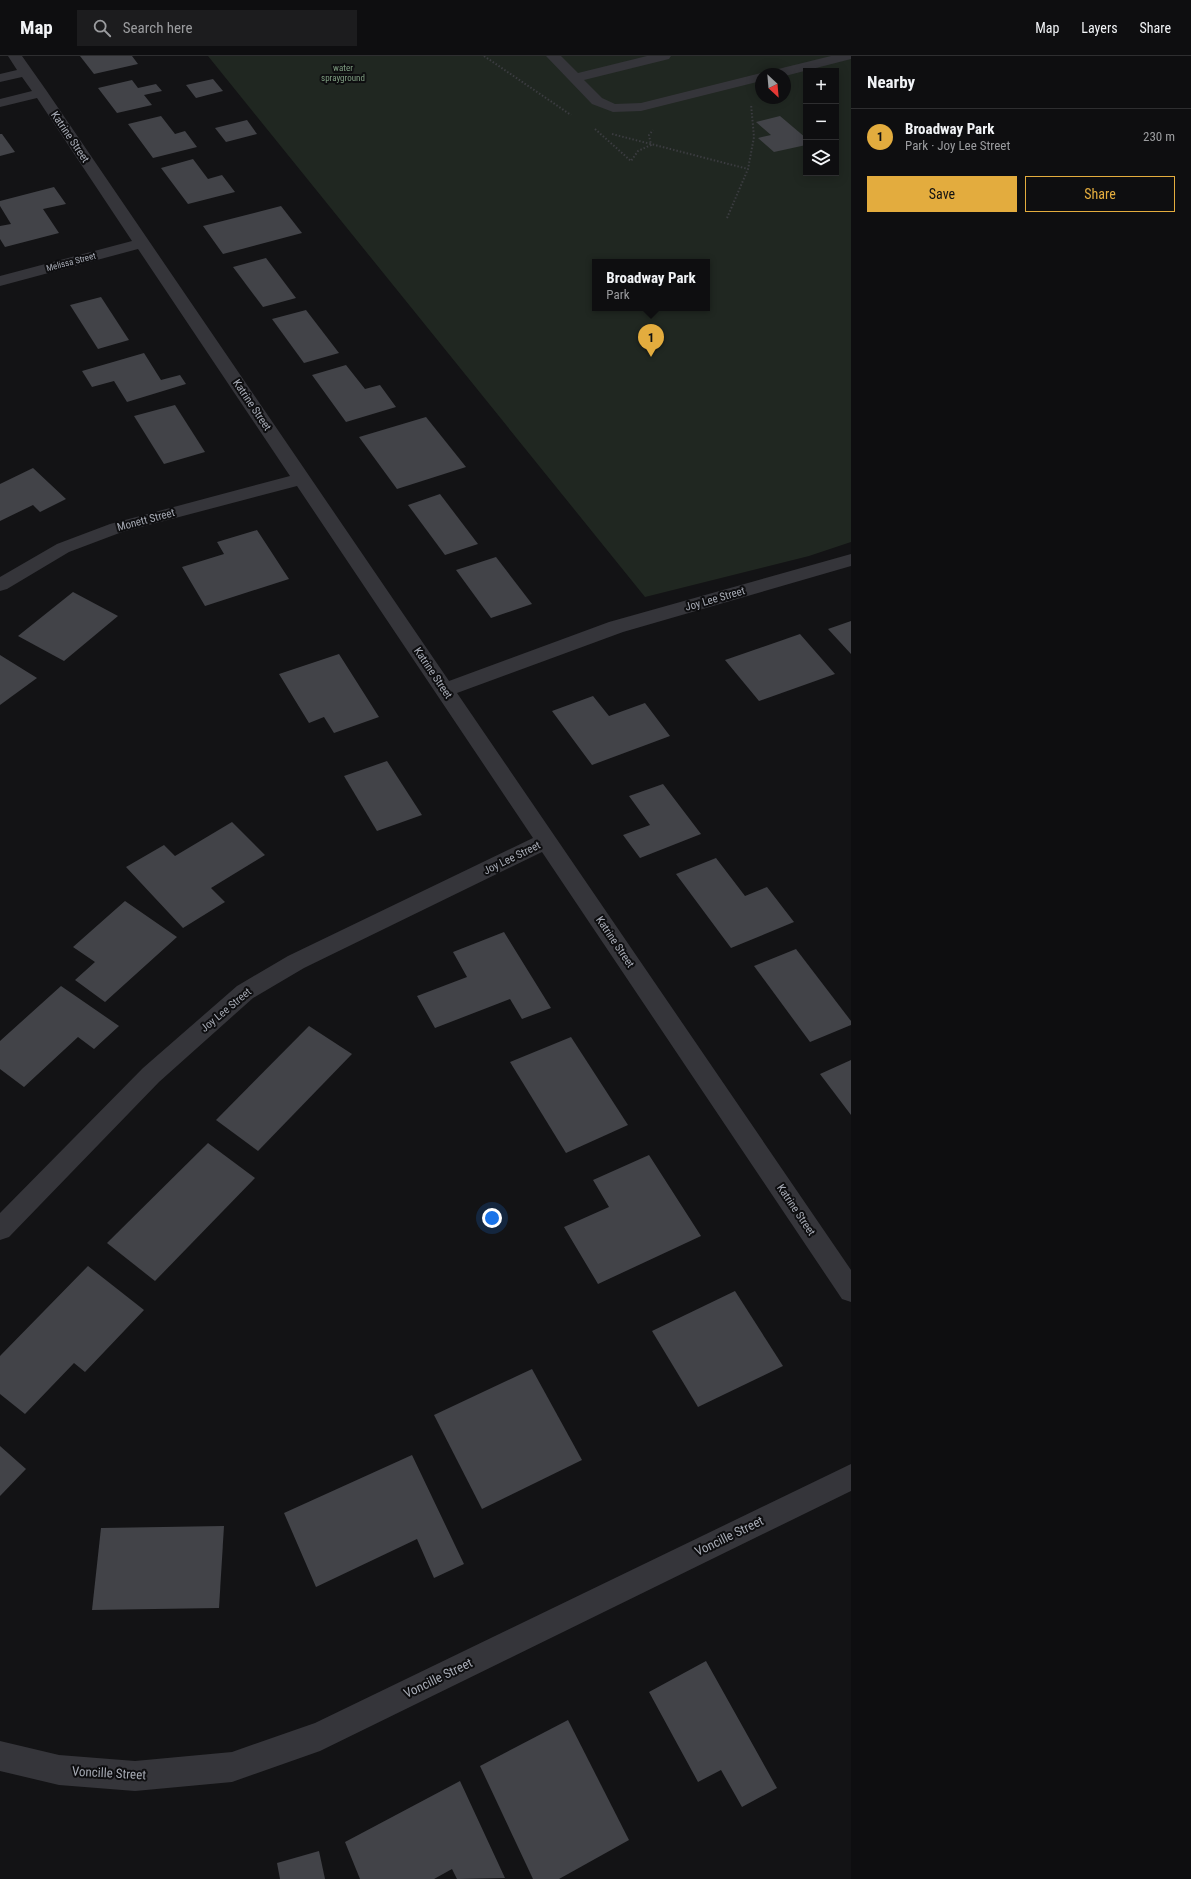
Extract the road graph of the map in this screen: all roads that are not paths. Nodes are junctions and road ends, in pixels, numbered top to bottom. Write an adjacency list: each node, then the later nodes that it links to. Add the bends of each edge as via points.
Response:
1 (553, 56): 7 (street)
2 (664, 56): 7 (street)
3 (848, 56): 5 (street)
4 (21, 64): 6 (street); 9 (street, Katrine Street)
5 (791, 70)
6 (0, 78)
7 (575, 78): 8 (street, via 597,101 613,108 641,107)
8 (755, 79)
9 (41, 93): 10 (street); 11 (street, Katrine Street)
10 (0, 103)
11 (142, 243): 12 (street, Melissa Street); 13 (street, Katrine Street)
12 (0, 281)
13 (301, 479): 15 (street, Monett Street, via 116,528 63,548); 16 (street, Katrine Street)
14 (851, 560): 16 (street, Joy Lee Street, via 616,627)
15 (0, 586)
16 (445, 690): 17 (street, Katrine Street)
17 (547, 841): 18 (street, Joy Lee Street, via 296,962 245,992 151,1075); 19 (street, Katrine Street)
18 (0, 1229)
19 (851, 1291)
20 (851, 1477): 21 (street, Voncille Street, via 320,1736 232,1767 135,1776 59,1770)
21 (0, 1756)

